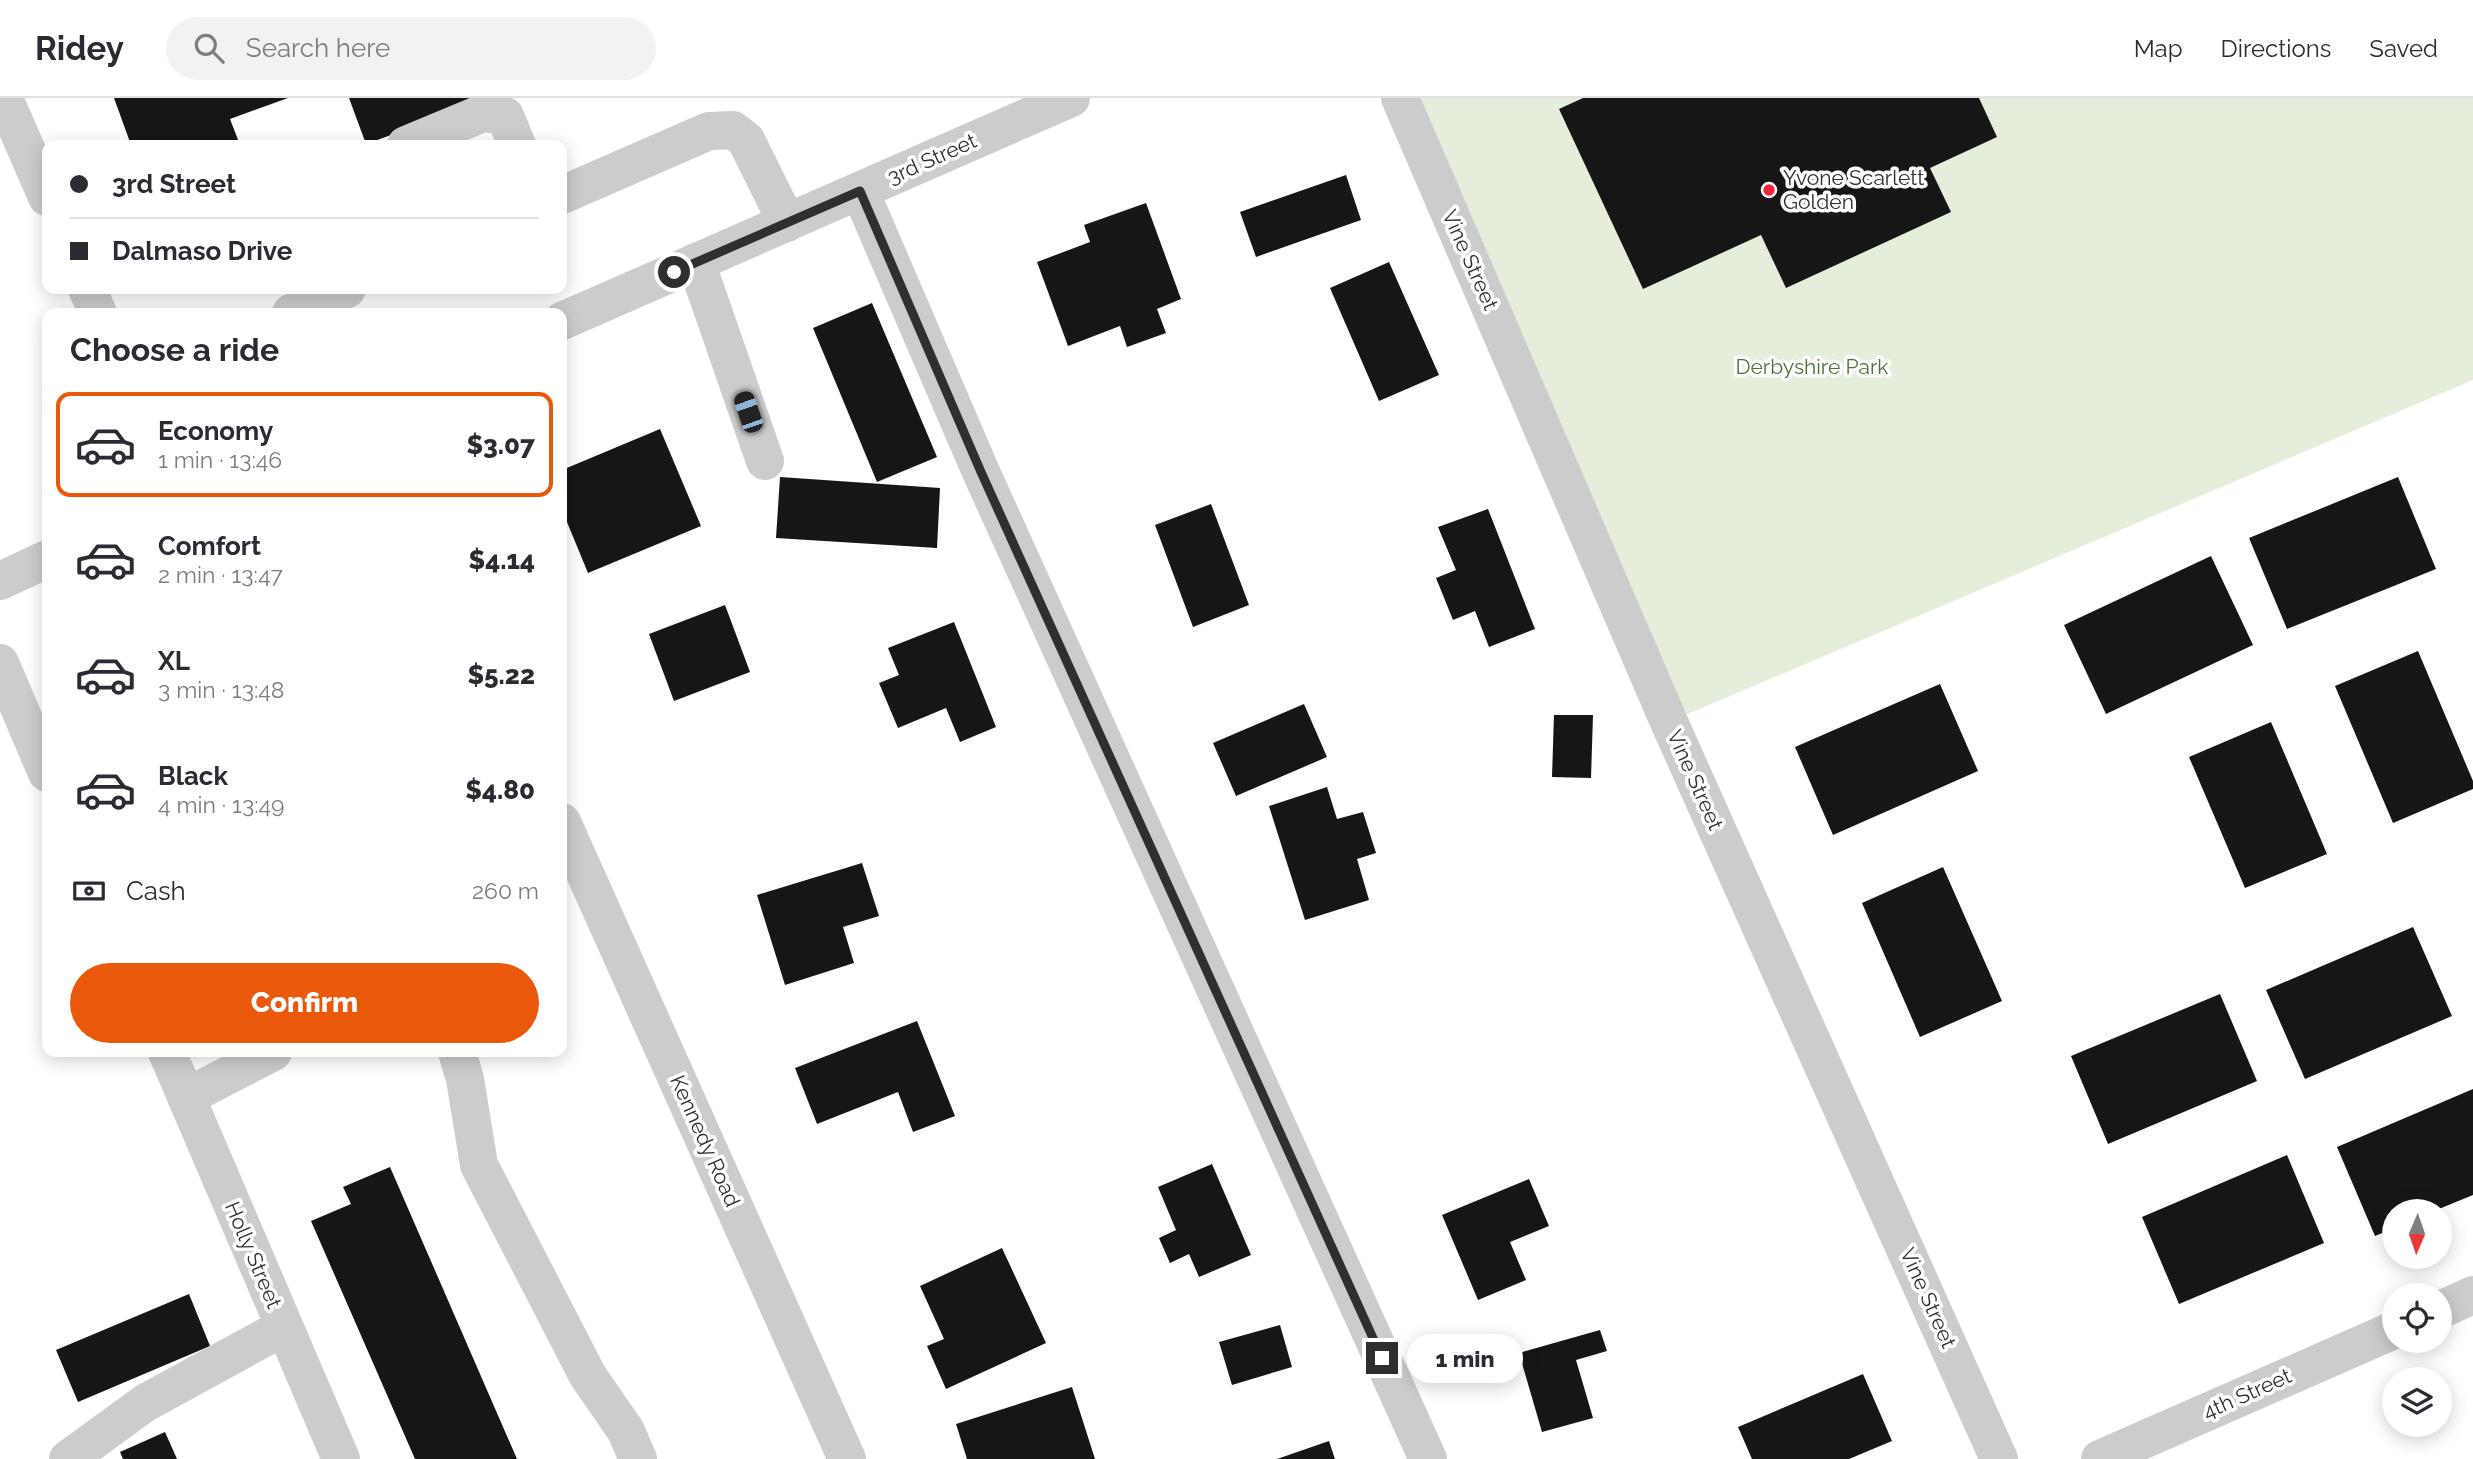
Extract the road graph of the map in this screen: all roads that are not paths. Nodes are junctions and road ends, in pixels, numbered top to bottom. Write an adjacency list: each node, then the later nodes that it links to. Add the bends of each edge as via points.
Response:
1 (4, 98): 6 (street)
2 (1072, 98): 7 (street, 3rd Street)
3 (1400, 98): 33 (street, Vine Street, via 1669,723)
4 (418, 140): 5 (street, via 482,113 505,116)
5 (515, 140)
6 (42, 185)
7 (860, 191): 9 (street, 3rd Street); 32 (street, via 986,484)
8 (567, 193): 9 (street, via 709,131 733,130 746,140)
9 (788, 223): 10 (street, 3rd Street)
10 (696, 262): 13 (street, 3rd Street); 14 (street)
11 (335, 294): 12 (street)
12 (302, 308)
13 (567, 319)
14 (765, 461)
15 (42, 561): 16 (street)
16 (0, 581)
17 (0, 663): 18 (street)
18 (42, 761)
19 (567, 833): 31 (street, Kennedy Road)
20 (168, 1057): 23 (street, Holly Street)
21 (264, 1057): 23 (street)
22 (458, 1057): 30 (street, via 479,1165 588,1376 626,1431)
23 (186, 1097): 26 (street, Holly Street)
24 (2473, 1295): 25 (street)
25 (2452, 1305)
26 (284, 1327): 28 (street, via 145,1403); 29 (street, Holly Street)
27 (2382, 1335): 34 (street, 4th Street)
28 (68, 1459)
29 (341, 1459)
30 (638, 1459)
31 (848, 1459)
32 (1428, 1459)
33 (1999, 1459)
34 (2100, 1459)

